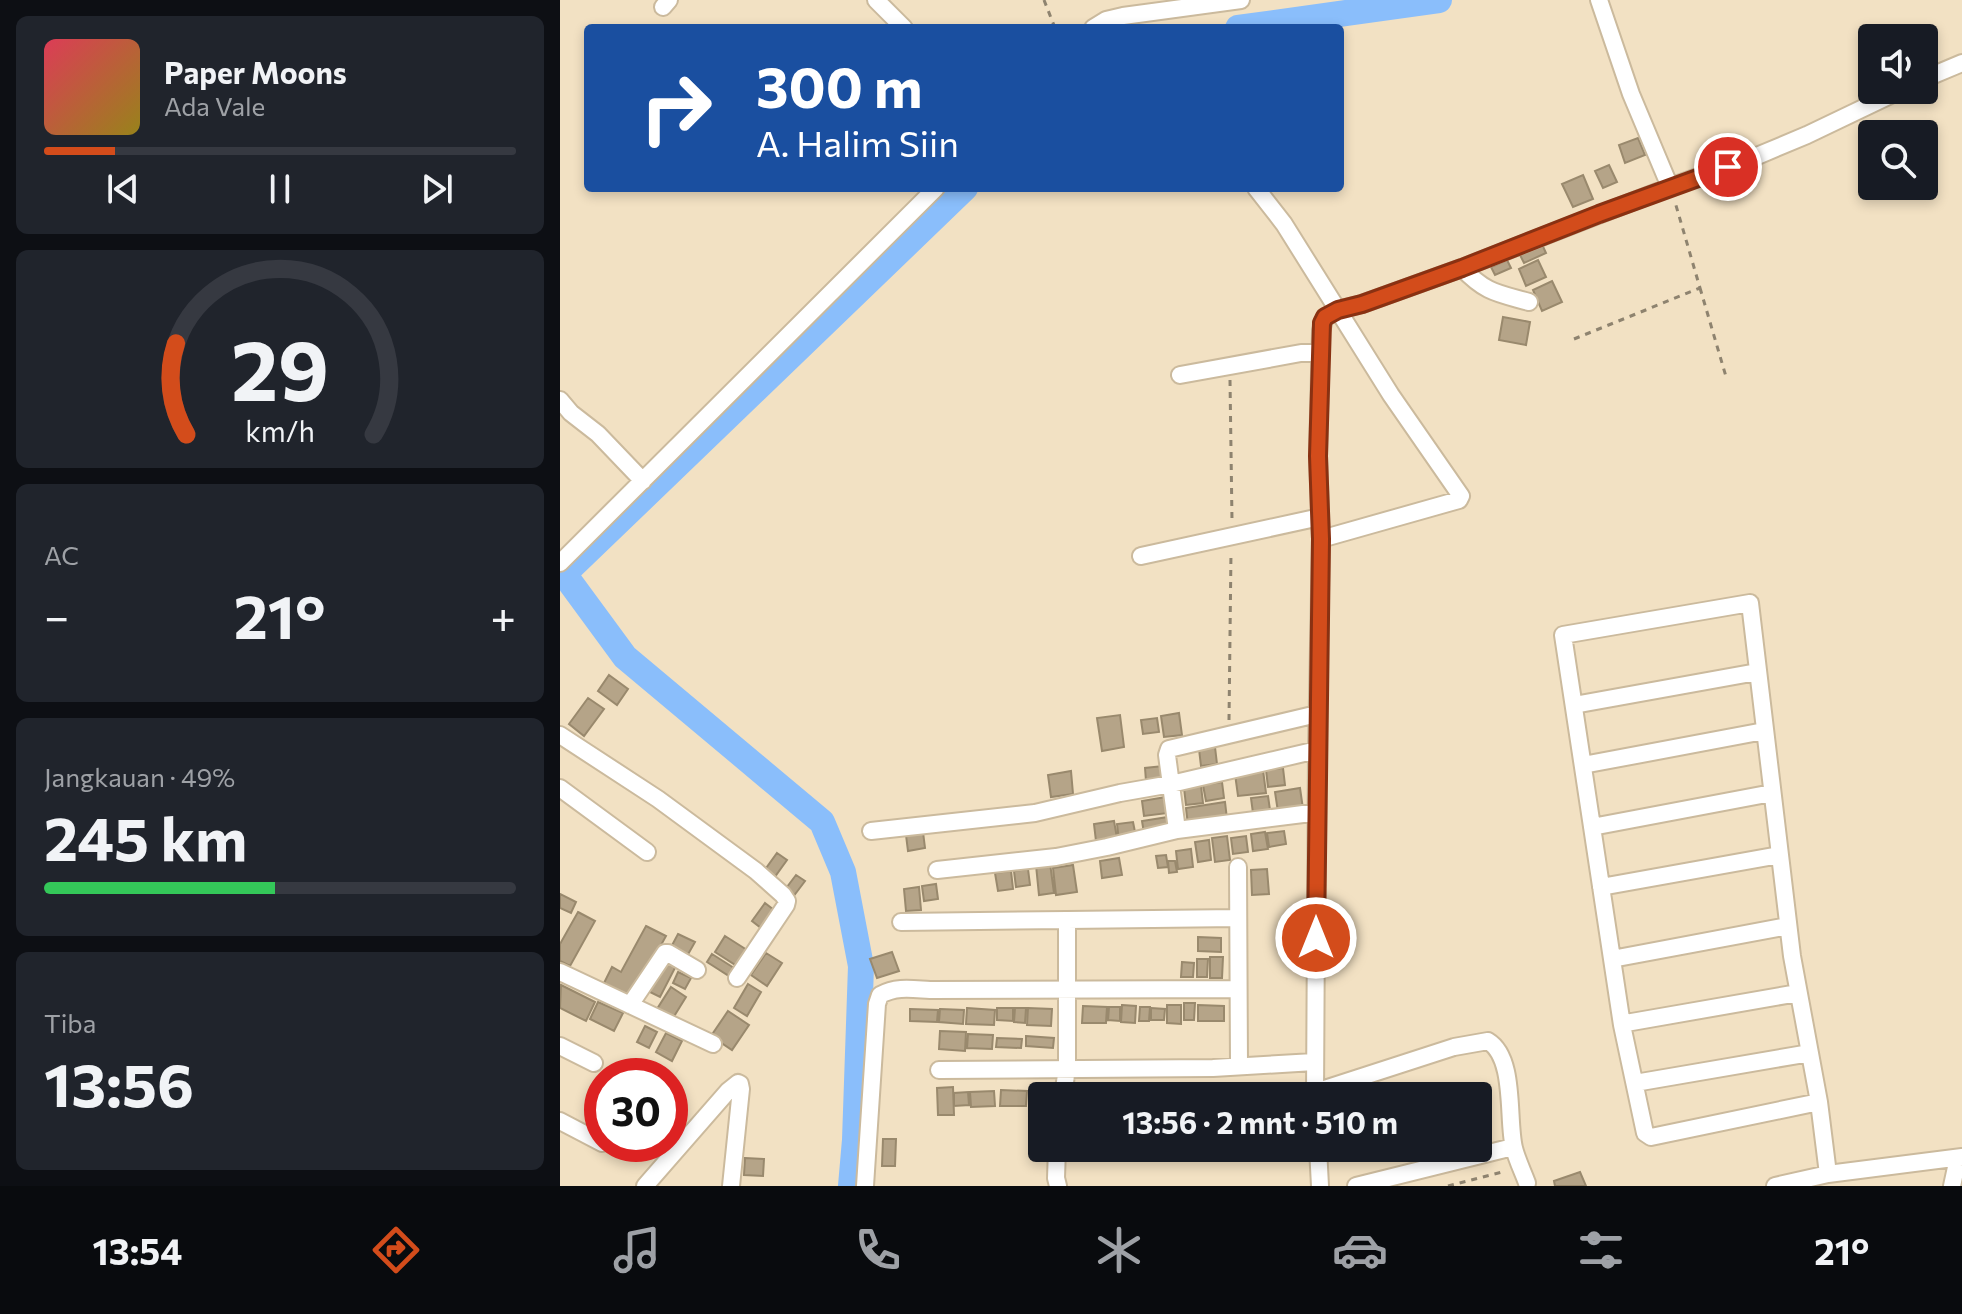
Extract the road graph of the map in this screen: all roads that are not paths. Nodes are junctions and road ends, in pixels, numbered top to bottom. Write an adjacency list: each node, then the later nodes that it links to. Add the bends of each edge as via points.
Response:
1 (876, 0): 5 (street)
2 (1241, 0): 4 (street)
3 (1599, 0): 10 (street)
4 (1145, 6): 6 (street)
5 (900, 24)
6 (1102, 24)
7 (1962, 63): 8 (street)
8 (1938, 73)
9 (1870, 104): 10 (street, via 1757,156)
10 (1670, 187): 13 (street)
11 (932, 192): 19 (street)
12 (1259, 192): 15 (street)
13 (1462, 268): 14 (street, via 1489,291); 15 (street)
14 (1529, 302)
15 (1338, 310): 16 (street, via 1325,317); 21 (street, via 1461,496)
16 (1311, 353): 17 (street); 20 (street)
17 (1180, 375)
18 (560, 400): 19 (street)
19 (643, 481): 23 (street)
20 (1320, 517): 21 (street); 22 (street)
21 (1321, 539): 26 (street)
22 (1141, 556)
23 (565, 558)
24 (1757, 672): 25 (street); 25 (street, via 1750,603 1563,635); 27 (street)
25 (1574, 705): 30 (street)
26 (1317, 714): 29 (street); 31 (street, via 1169,749)
27 (1764, 731): 30 (street); 33 (street)
28 (560, 735): 50 (street, via 658,799 783,895 786,905)
29 (1317, 750): 31 (street); 34 (street)
30 (1583, 765): 35 (street)
31 (1171, 784): 36 (street); 37 (street, via 1035,813)
32 (560, 788): 38 (street)
33 (1772, 793): 35 (street); 39 (street)
34 (1316, 814): 36 (street); 60 (street)
35 (1592, 827): 42 (street)
36 (1177, 830): 41 (street, via 1056,857)
37 (871, 831)
38 (647, 852)
39 (1779, 855): 42 (street); 46 (street)
40 (1238, 867): 43 (street)
41 (937, 870)
42 (1601, 887): 47 (street)
43 (1238, 918): 44 (street); 52 (street)
44 (1067, 920): 45 (street); 51 (street)
45 (901, 922)
46 (1788, 926): 47 (street); 53 (street)
47 (1612, 959): 55 (street)
48 (697, 970): 54 (street, via 665,953)
49 (560, 972): 54 (street)
50 (737, 978)
51 (1067, 989): 52 (street); 62 (street); 80 (street, via 899,988 880,995)
52 (1238, 989): 61 (street)
53 (1798, 993): 55 (street); 58 (street)
54 (630, 1005): 56 (street)
55 (1622, 1025): 67 (street)
56 (713, 1044)
57 (560, 1046): 59 (street)
58 (1810, 1053): 67 (street); 68 (street)
59 (584, 1058)
60 (1314, 1062): 61 (street); 65 (street)
61 (1239, 1066): 62 (street)
62 (1067, 1068): 63 (street); 64 (street)
63 (939, 1070)
64 (1065, 1082)
65 (1315, 1082)
66 (1350, 1082): 71 (street, via 1488,1041 1507,1070)
67 (1635, 1083): 68 (street, via 1645,1133 1651,1137)
68 (1819, 1102): 75 (street)
69 (560, 1121): 70 (street)
70 (584, 1134)
71 (1513, 1147): 77 (street); 83 (street)
72 (1960, 1157): 76 (street); 85 (street)
73 (1057, 1162): 81 (street)
74 (1319, 1162): 82 (street)
75 (1828, 1174): 76 (street); 84 (street)
76 (1844, 1180)
77 (1527, 1183)
78 (645, 1186): 79 (street, via 738,1083)
79 (731, 1186)
80 (865, 1186)
81 (1058, 1186)
82 (1320, 1186)
83 (1356, 1186)
84 (1775, 1186)
85 (1952, 1186)

